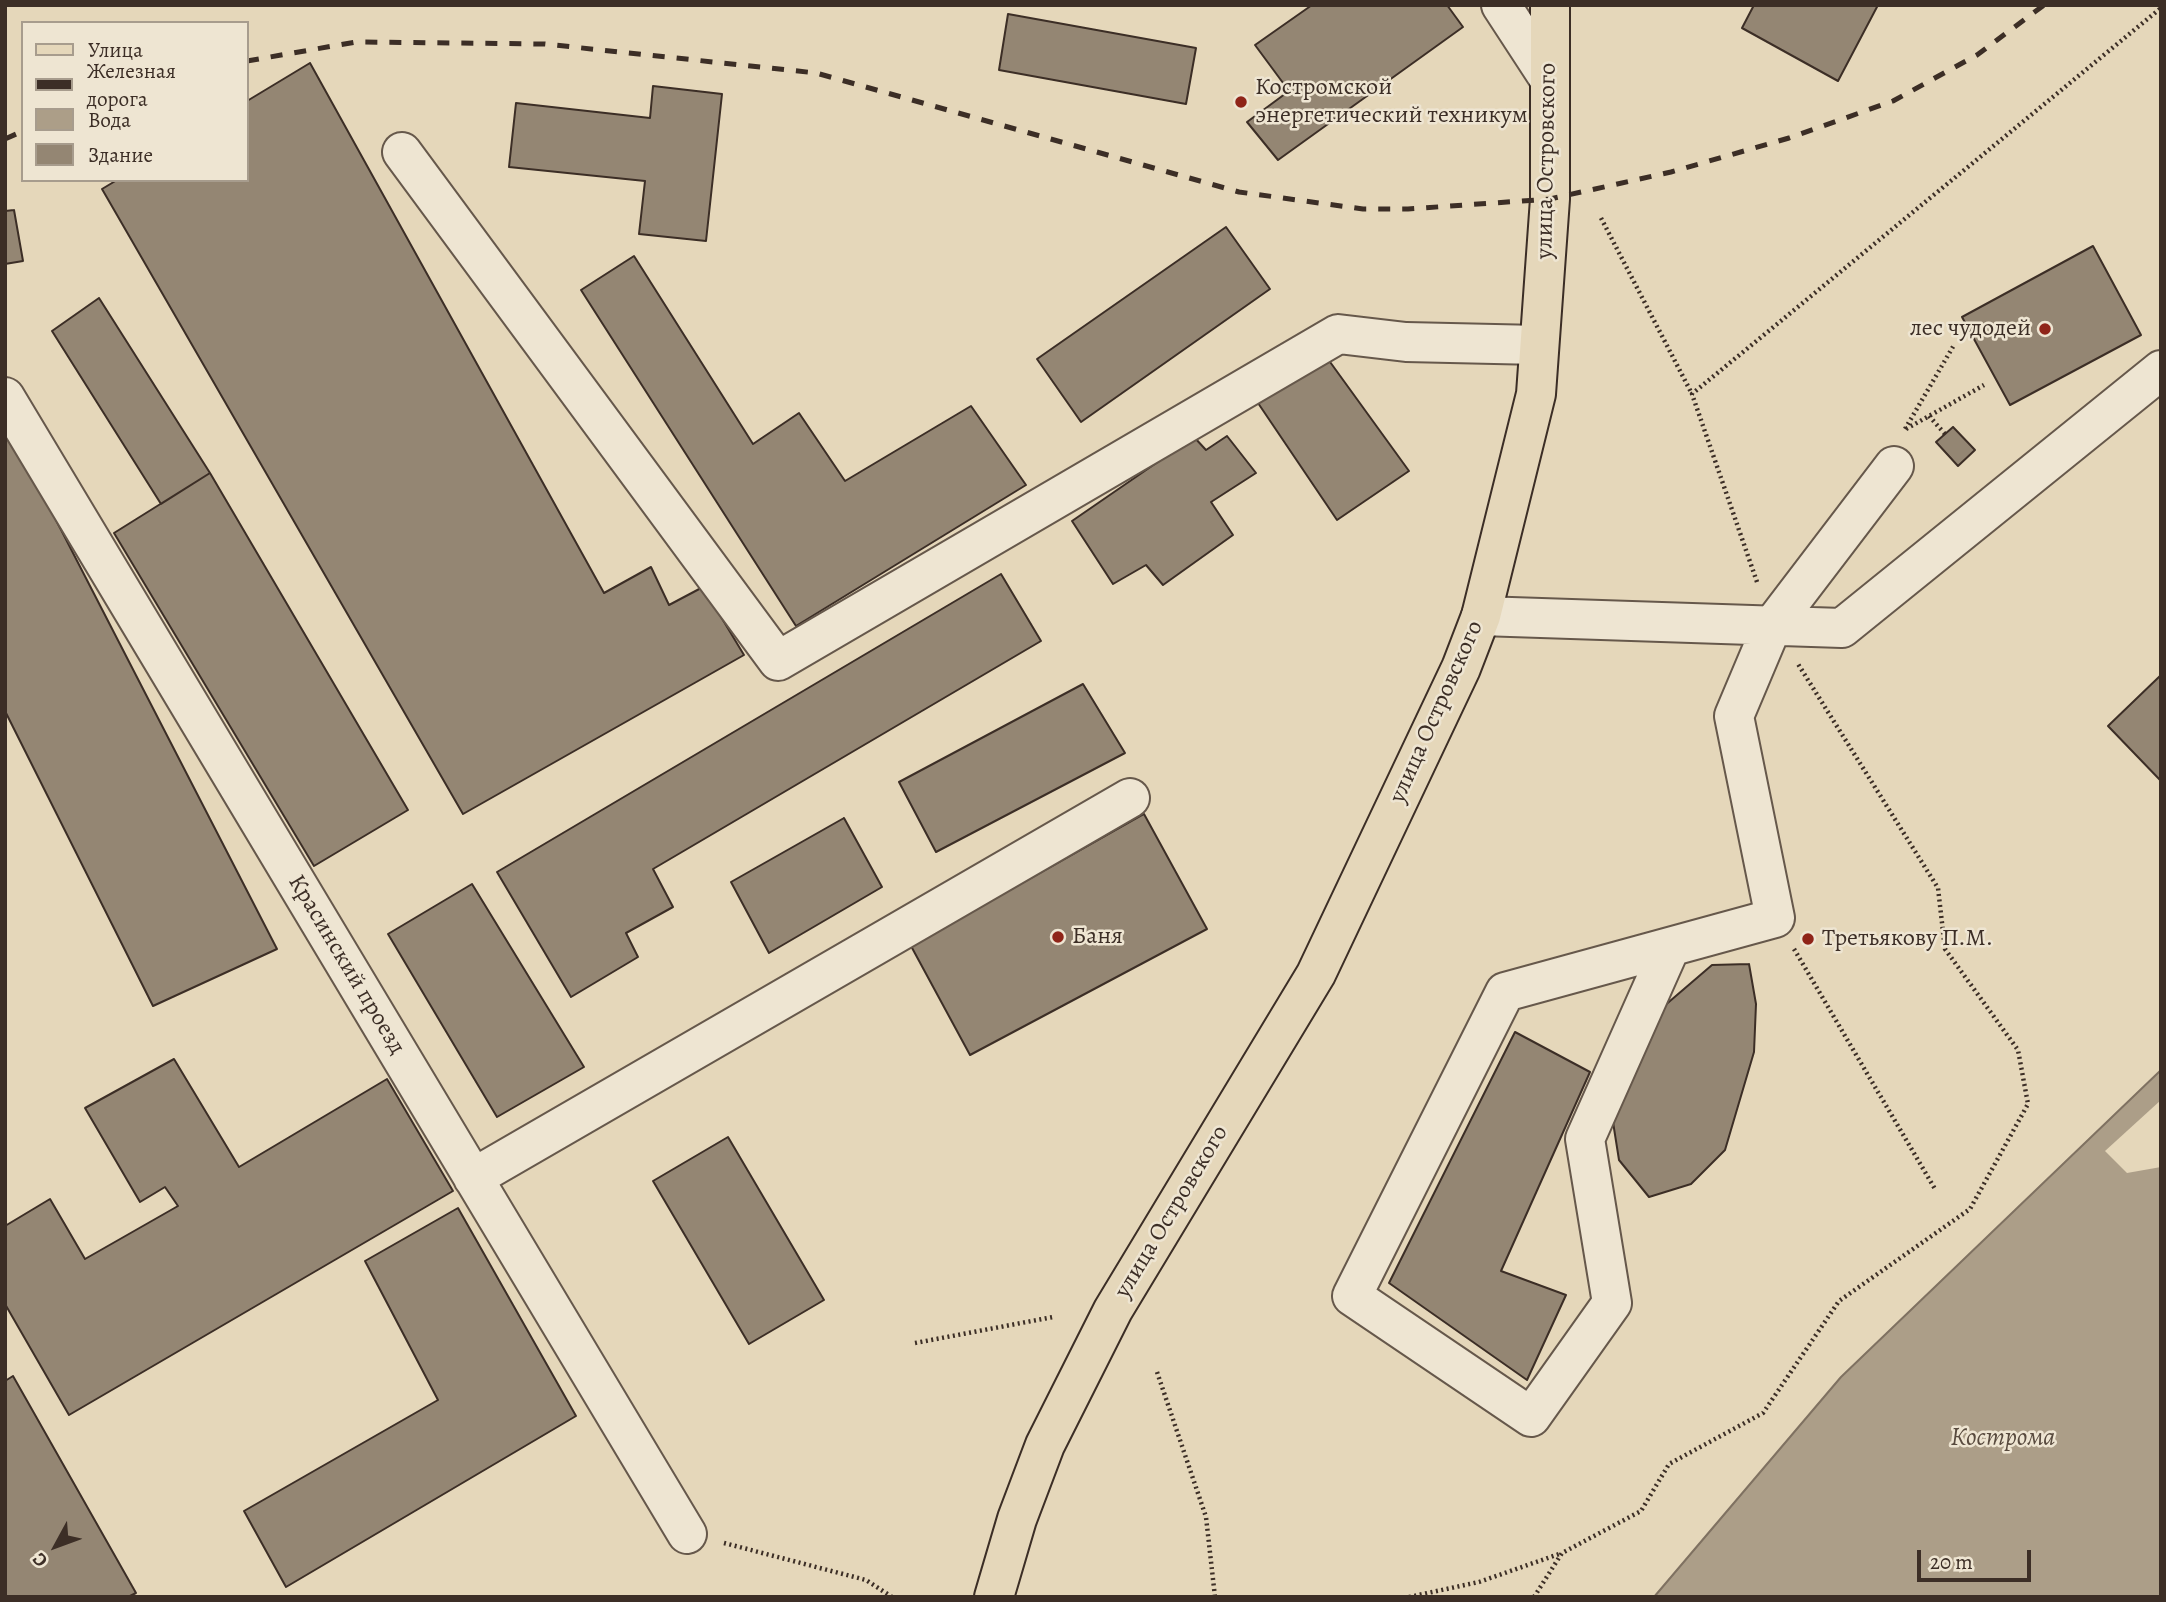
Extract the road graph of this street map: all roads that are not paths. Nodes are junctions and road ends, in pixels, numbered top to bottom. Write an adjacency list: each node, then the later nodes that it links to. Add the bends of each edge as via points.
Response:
1 (1501, 5): 3 (street)
2 (1550, 5): 3 (main road, улица Островского)
3 (1548, 77): 5 (main road, улица Островского, via 1550,199)
4 (402, 152): 5 (street, via 778,661 1338,334 1406,342)
5 (1539, 345): 9 (main road, улица Островского, via 1536,394)
6 (2161, 370): 10 (street, via 1842,628)
7 (5, 397): 13 (street, Красинский проезд)
8 (1894, 466): 10 (street)
9 (1481, 616): 10 (street); 15 (main road, улица Островского, via 1461,668 1316,974 1113,1310 1045,1445)
10 (1772, 626): 12 (street, via 1734,716 1775,918)
11 (1130, 798): 13 (street)
12 (1670, 948): 12 (street, via 1586,1139 1612,1303 1531,1417 1352,1296 1505,992)
13 (473, 1178): 14 (street, Красинский проезд)
14 (687, 1534)
15 (994, 1597)

